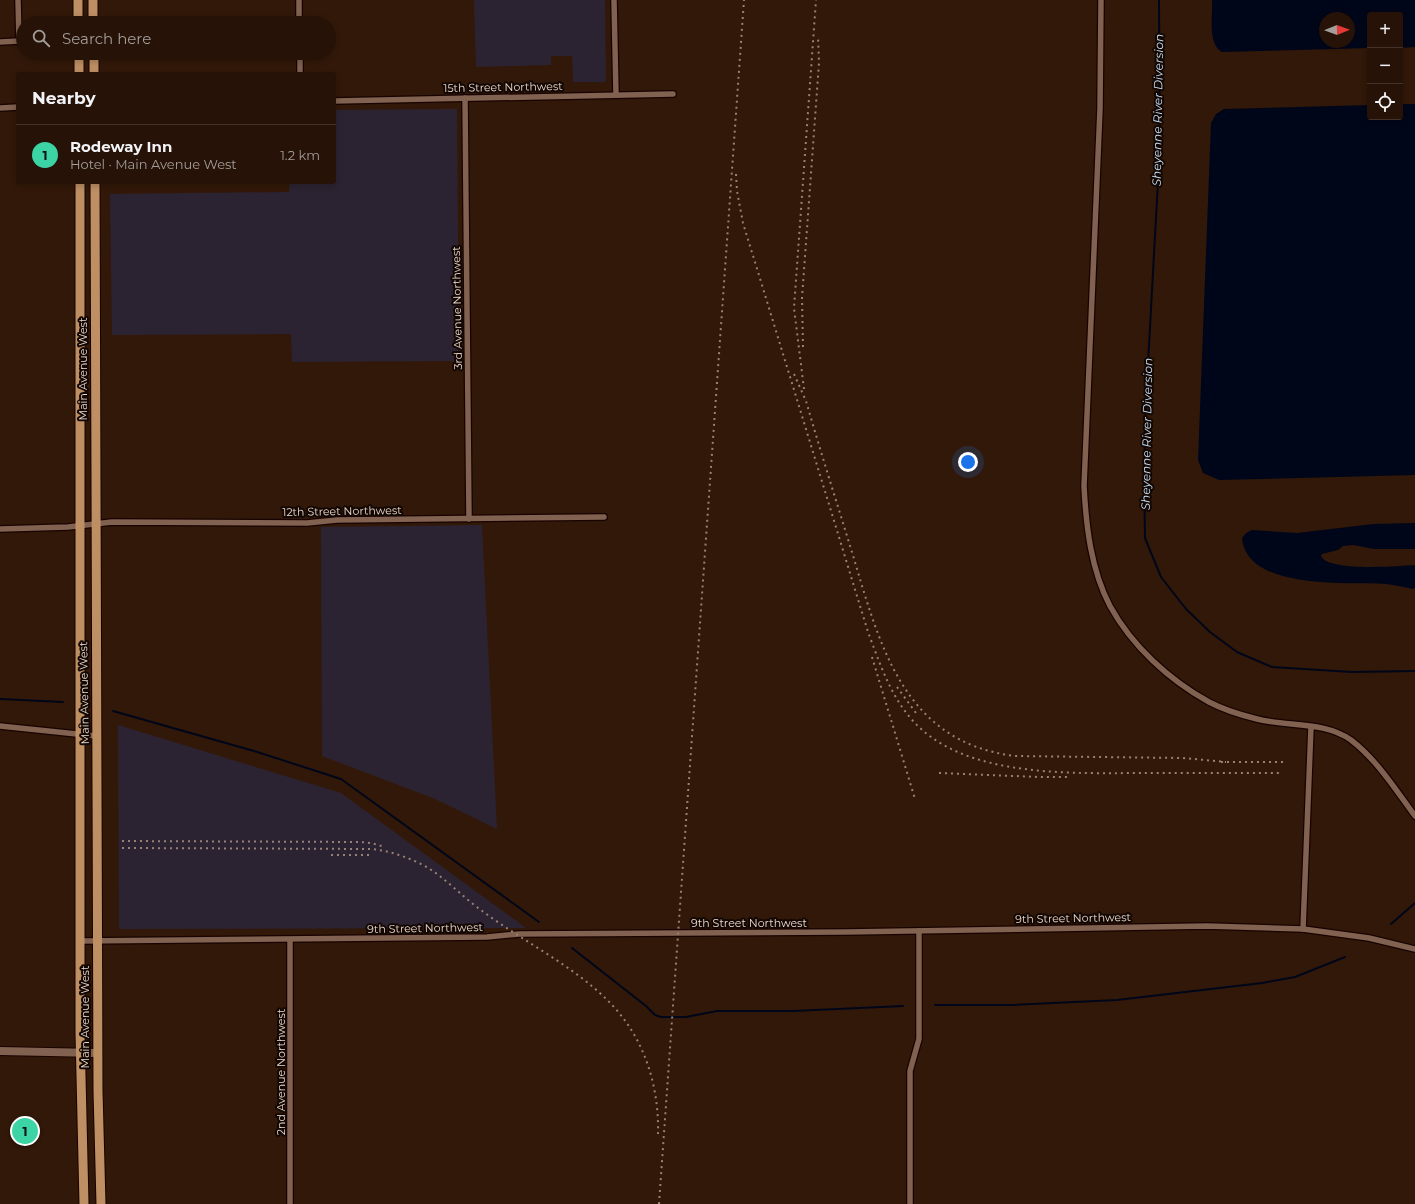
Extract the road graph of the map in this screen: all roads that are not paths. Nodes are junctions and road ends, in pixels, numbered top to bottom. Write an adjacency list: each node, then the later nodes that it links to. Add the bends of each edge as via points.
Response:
1 (18, 0): 7 (street)
2 (78, 0): 8 (main road)
3 (93, 0): 9 (main road)
4 (299, 0): 10 (street)
5 (614, 0): 20 (street)
6 (1100, 0): 33 (street, via 1100,109 1084,486 1085,520 1100,582 1110,606 1128,634 1180,684 1210,703 1240,715 1271,723)
7 (18, 16)
8 (78, 16)
9 (93, 16)
10 (299, 16)
11 (16, 41): 12 (street)
12 (0, 42)
13 (79, 60): 16 (main road)
14 (94, 60): 17 (main road)
15 (300, 60): 18 (street)
16 (79, 72)
17 (94, 72)
18 (300, 72)
19 (673, 94): 20 (street, 15th Street Northwest)
20 (616, 95): 21 (street, 15th Street Northwest)
21 (465, 98): 22 (street, 15th Street Northwest); 28 (street, 3rd Avenue Northwest)
22 (336, 101)
23 (16, 107): 24 (street)
24 (0, 108)
25 (80, 184): 30 (main road, Main Avenue West)
26 (95, 184): 29 (main road, Main Avenue West)
27 (604, 516): 28 (street, 12th Street Northwest)
28 (469, 519): 29 (street, 12th Street Northwest, via 337,520 307,523)
29 (95, 523): 30 (street, 12th Street Northwest); 35 (main road, Main Avenue West)
30 (80, 525): 31 (street, 12th Street Northwest); 34 (main road, Main Avenue West)
31 (0, 529)
32 (0, 726): 34 (street)
33 (1311, 727): 36 (street, via 1328,728 1351,740 1375,763); 37 (street)
34 (81, 736): 35 (street); 40 (main road, Main Avenue West)
35 (96, 736): 41 (main road, Main Avenue West)
36 (1415, 816)
37 (1303, 929): 38 (street, 9th Street Northwest, via 1207,926); 42 (street, 9th Street Northwest, via 1369,938)
38 (919, 930): 39 (street, 9th Street Northwest, via 519,934 487,937); 49 (street, via 919,1039 910,1071)
39 (290, 940): 41 (street, 9th Street Northwest); 48 (street, 2nd Avenue Northwest)
40 (81, 941): 41 (street, 9th Street Northwest); 44 (main road, Main Avenue West)
41 (97, 941): 45 (main road, Main Avenue West)
42 (1415, 949)
43 (0, 1051): 44 (street)
44 (80, 1052): 45 (street); 46 (main road, Main Avenue West)
45 (97, 1054): 47 (main road, Main Avenue West)
46 (84, 1204)
47 (102, 1204)
48 (290, 1204)
49 (910, 1204)

